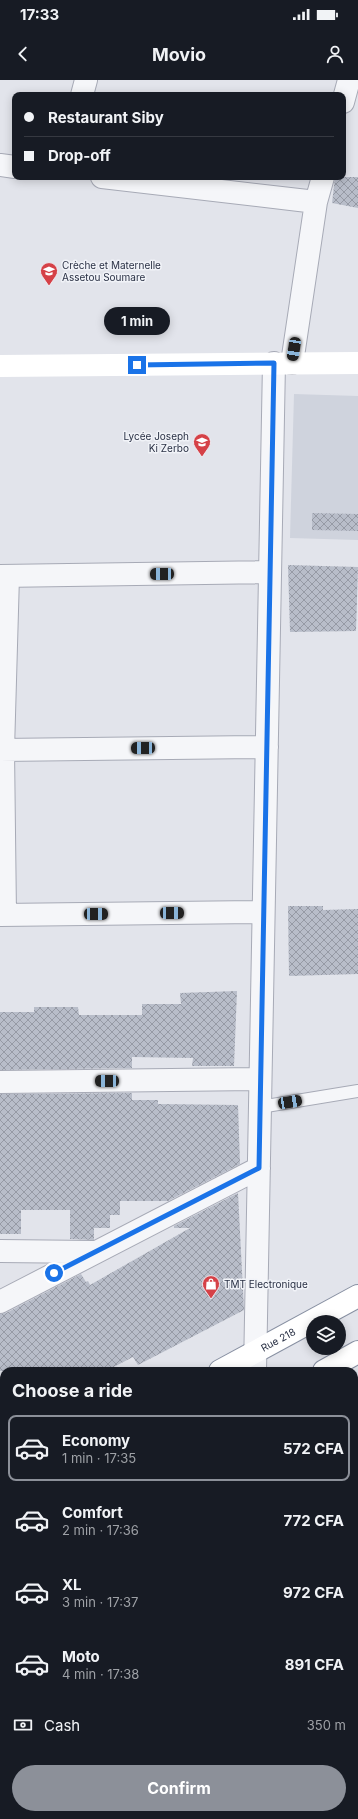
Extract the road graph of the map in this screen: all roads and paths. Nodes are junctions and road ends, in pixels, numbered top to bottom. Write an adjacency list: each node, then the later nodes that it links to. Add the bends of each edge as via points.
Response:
1 (86, 80): 3 (street)
2 (349, 80): 4 (street)
3 (83, 92)
4 (346, 92)
5 (0, 165): 6 (street)
6 (12, 167)
7 (128, 180): 9 (street)
8 (322, 180): 9 (street)
9 (316, 202): 10 (street)
10 (283, 363): 11 (main road); 12 (main road); 13 (street)
11 (358, 363)
12 (0, 366)
13 (270, 572): 14 (street); 15 (street)
14 (4, 576): 16 (street)
15 (267, 747): 16 (street); 17 (street)
16 (2, 750): 18 (street)
17 (263, 912): 18 (street); 19 (street)
18 (2, 915)
19 (260, 1079): 20 (street); 22 (street)
20 (0, 1082)
21 (358, 1091): 22 (lane)
22 (260, 1107): 23 (street)
23 (259, 1168): 25 (street); 29 (street)
24 (0, 1251): 25 (street)
25 (95, 1252): 27 (street)
26 (358, 1296): 29 (main road, Rue 218)
27 (0, 1302)
28 (358, 1352): 31 (main road)
29 (255, 1362): 30 (main road, Rue 218)
30 (236, 1367)
31 (331, 1367)

